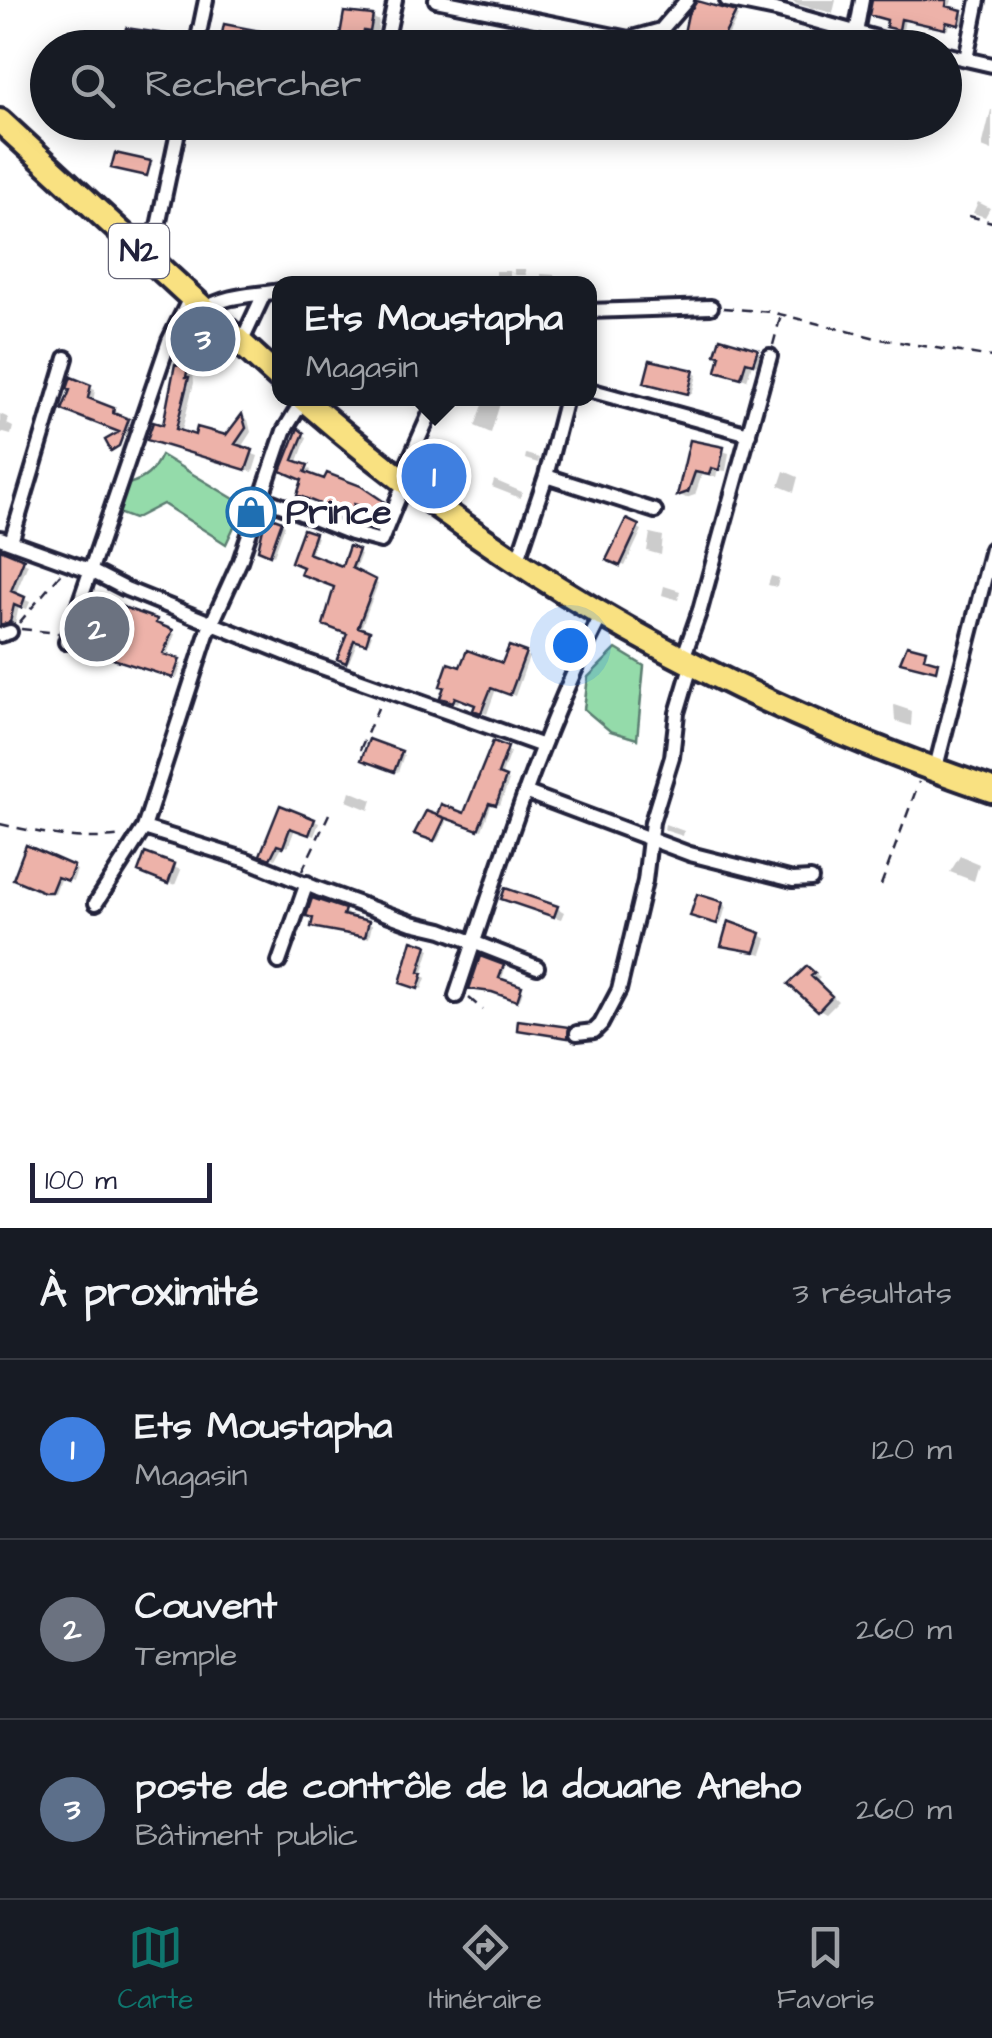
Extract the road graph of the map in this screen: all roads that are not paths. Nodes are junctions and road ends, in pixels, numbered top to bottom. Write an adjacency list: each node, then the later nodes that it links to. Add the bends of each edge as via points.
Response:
1 (206, 0): 11 (street)
2 (395, 0): 12 (street)
3 (436, 0): 10 (street)
4 (531, 0): 10 (street)
5 (687, 0): 14 (street)
6 (726, 0): 9 (street)
7 (862, 0): 16 (street)
8 (978, 0): 18 (street)
9 (777, 5): 15 (street)
10 (527, 18): 13 (street)
11 (200, 30)
12 (389, 30)
13 (586, 30)
14 (661, 30)
15 (848, 30)
16 (854, 30)
17 (962, 57): 18 (street)
18 (966, 58): 19 (street)
19 (992, 65)
20 (0, 121): 22 (highway, N2)
21 (176, 140): 22 (street)
22 (147, 258): 24 (highway, N2)
23 (272, 293): 24 (street); 27 (street)
24 (197, 304): 27 (highway, N2); 44 (street, via 168,341)
25 (711, 308): 26 (street)
26 (597, 313)
27 (241, 343): 30 (highway, N2)
28 (770, 356): 36 (street)
29 (66, 358): 41 (street)
30 (272, 372)
31 (597, 392): 36 (street)
32 (298, 406): 39 (street)
33 (310, 406): 38 (highway)
34 (434, 406): 38 (street)
35 (564, 406): 37 (street)
36 (749, 434): 48 (street)
37 (546, 476): 40 (street); 43 (street)
38 (402, 483): 39 (street, via 380,541); 43 (highway)
39 (260, 496): 46 (street)
40 (655, 511)
41 (6, 540): 44 (street)
42 (992, 549): 50 (street)
43 (516, 562): 45 (highway)
44 (88, 570): 46 (street); 47 (street)
45 (601, 616): 48 (highway); 49 (street)
46 (211, 623): 49 (street); 53 (street)
47 (67, 637)
48 (686, 664): 50 (highway); 54 (street)
49 (540, 746): 52 (street)
50 (930, 769): 51 (highway)
51 (992, 790)
52 (525, 792): 54 (street); 58 (street)
53 (141, 832): 56 (street); 57 (street)
54 (650, 840): 55 (street, via 748,870); 62 (street, via 615,1001 594,1030)
55 (811, 879)
56 (303, 881): 58 (street); 59 (street)
57 (96, 903)
58 (474, 944): 60 (street); 61 (street)
59 (279, 962)
60 (536, 967)
61 (457, 992)
62 (577, 1033)

